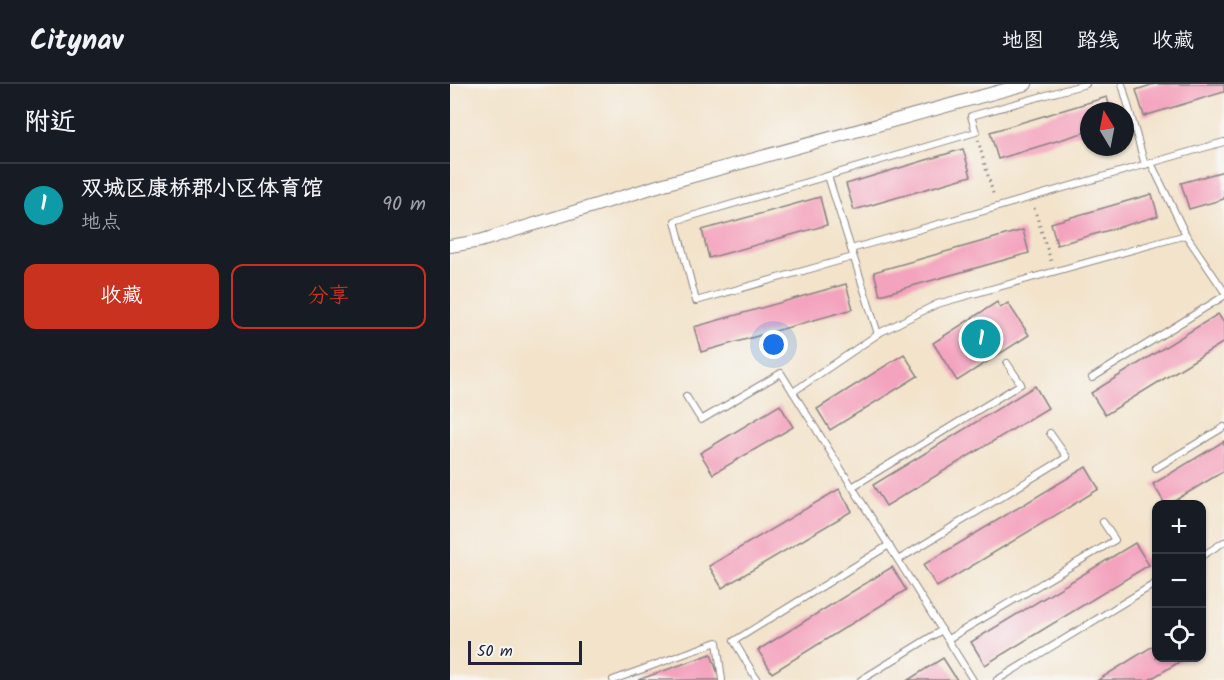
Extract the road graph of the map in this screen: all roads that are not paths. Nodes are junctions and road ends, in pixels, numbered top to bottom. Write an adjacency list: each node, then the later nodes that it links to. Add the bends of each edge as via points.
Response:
1 (1026, 84): 8 (street, via 664,184 480,242)
2 (1086, 84): 6 (lane, via 971,116 976,132)
3 (1122, 84): 5 (lane)
4 (1224, 142): 5 (lane)
5 (1148, 164): 7 (lane); 9 (lane)
6 (828, 176): 9 (lane); 10 (lane, via 675,221 696,301)
7 (1186, 235): 11 (lane); 13 (lane, via 937,304)
8 (450, 246)
9 (851, 249): 10 (lane)
10 (853, 257): 13 (lane)
11 (1224, 291)
12 (1224, 296): 15 (lane)
13 (878, 334): 16 (lane)
14 (1007, 363): 21 (lane, via 1021,384)
15 (1092, 378)
16 (793, 392): 17 (lane, via 781,373 700,420); 21 (lane)
17 (686, 396)
18 (1224, 427): 20 (lane)
19 (1050, 433): 26 (lane, via 1066,457)
20 (1156, 468)
21 (852, 487): 24 (lane)
22 (1103, 522): 29 (lane, via 1115,540)
23 (1224, 542): 25 (lane)
24 (889, 545): 26 (lane); 32 (lane, via 734,641)
25 (1205, 554)
26 (898, 560): 28 (lane)
27 (1152, 585): 35 (lane)
28 (942, 630): 29 (lane); 33 (lane)
29 (948, 639): 34 (lane)
30 (613, 680): 31 (lane, via 717,642)
31 (722, 680)
32 (757, 680)
33 (861, 680)
34 (973, 680)
35 (997, 680)

